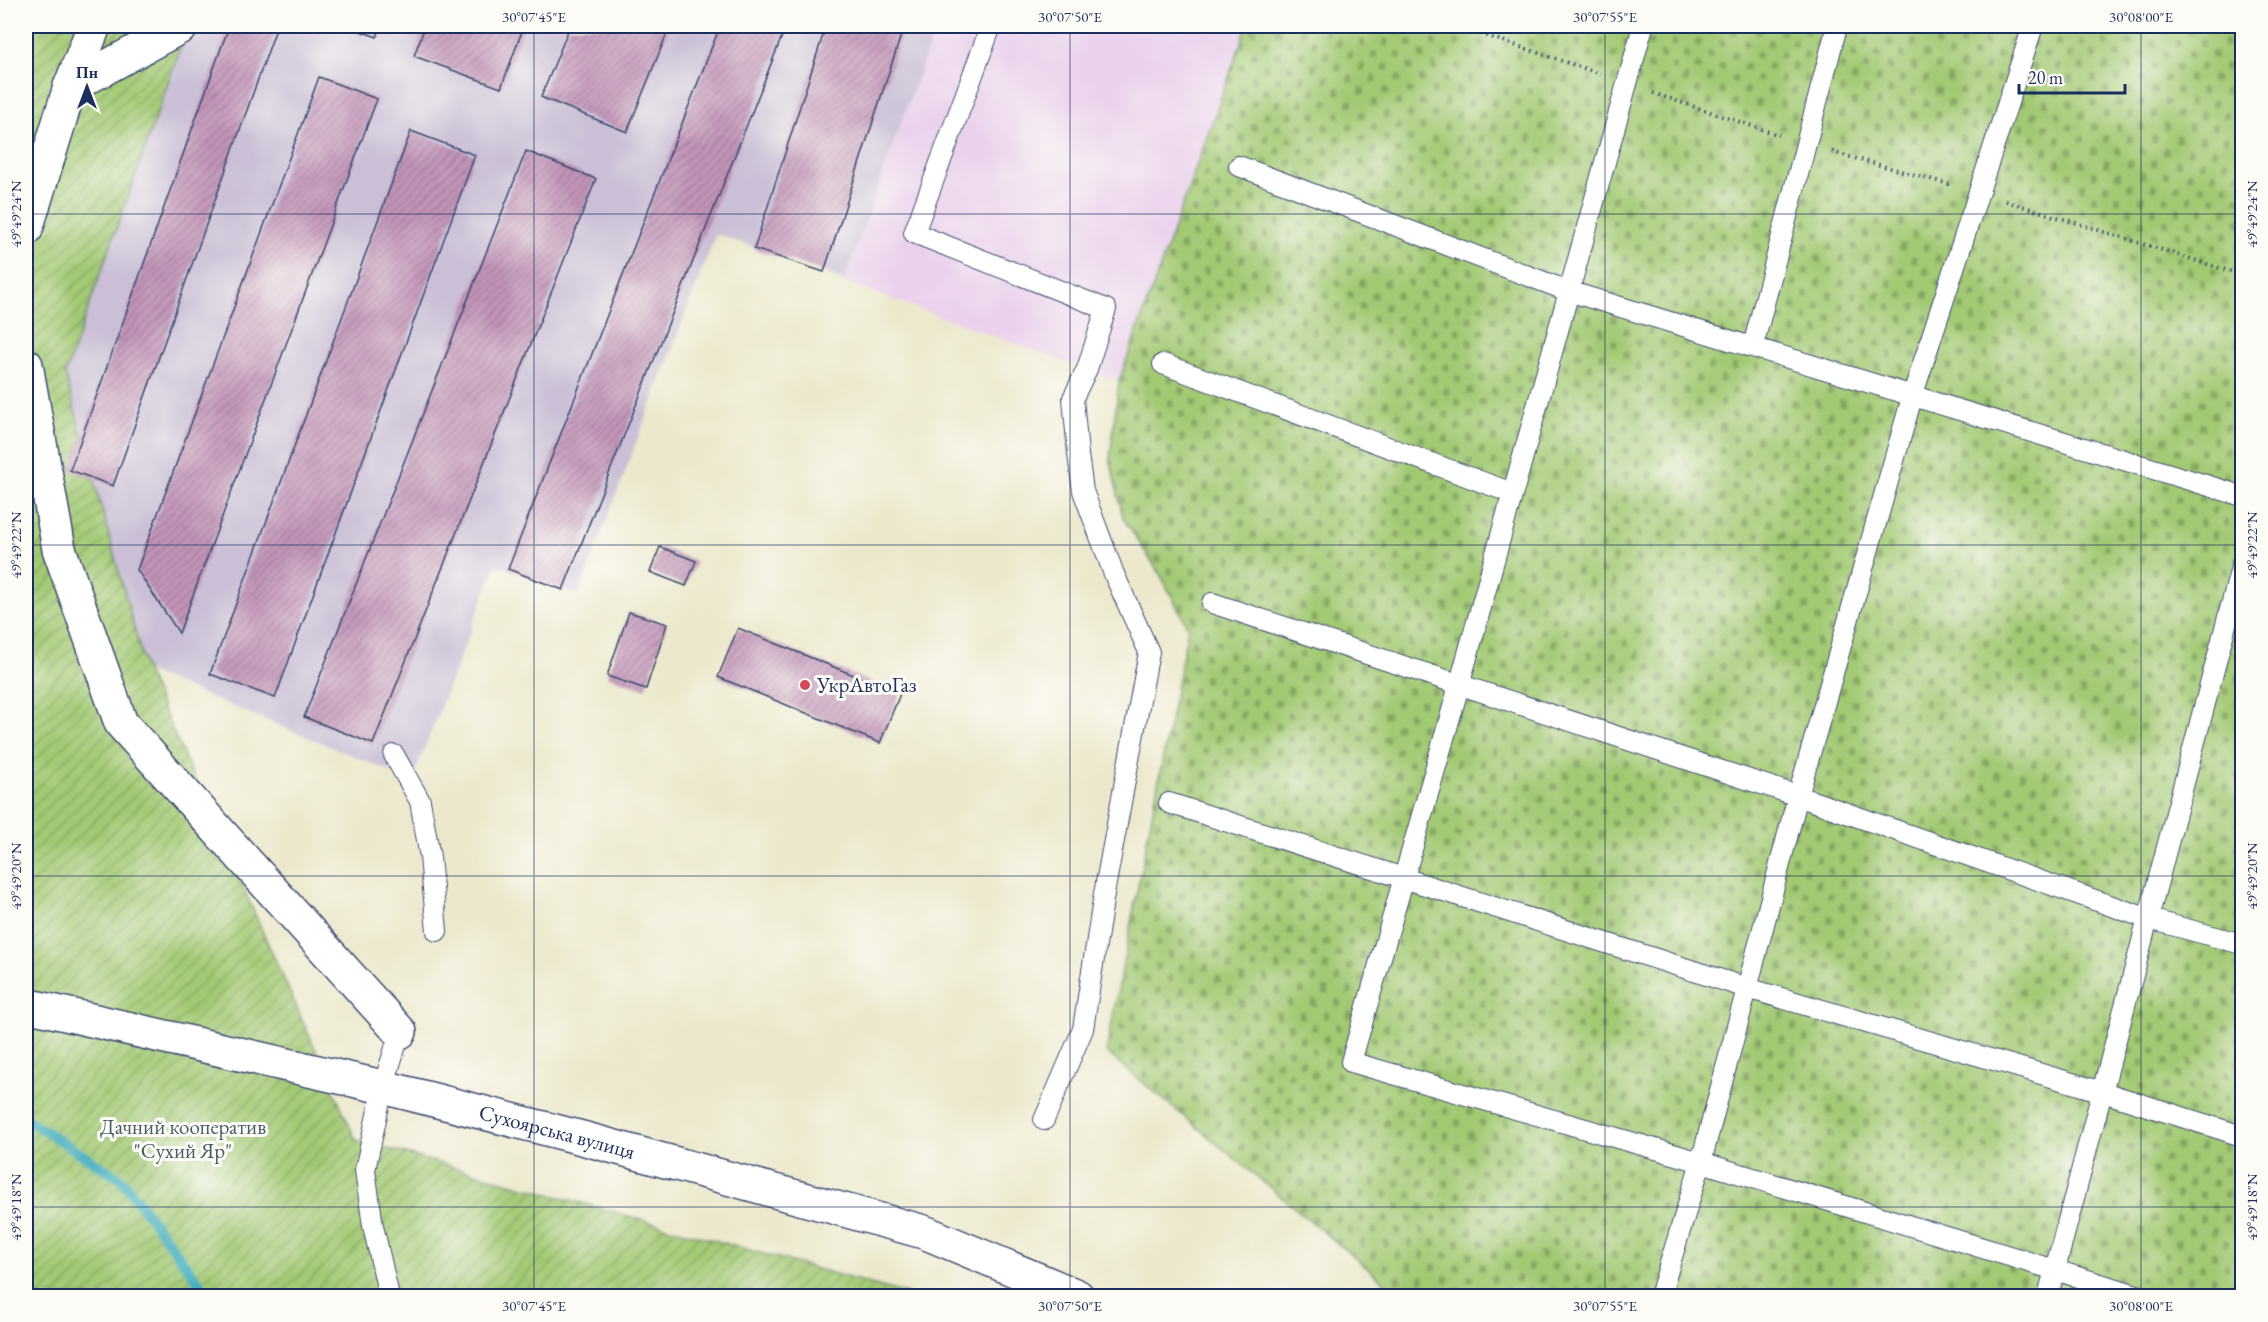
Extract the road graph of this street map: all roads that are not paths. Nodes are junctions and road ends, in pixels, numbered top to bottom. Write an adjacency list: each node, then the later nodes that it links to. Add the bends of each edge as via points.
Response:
1 (94, 26): 7 (street)
2 (182, 26): 7 (street)
3 (991, 26): 32 (lane, via 914,233 1106,309 1087,369 1073,398 1078,454 1083,491 1149,652 1083,1029)
4 (1643, 26): 10 (lane)
5 (1837, 26): 11 (lane)
6 (2033, 26): 14 (lane)
7 (70, 87): 9 (street)
8 (1239, 166): 10 (lane)
9 (26, 229)
10 (1568, 291): 11 (lane); 15 (lane)
11 (1753, 346): 14 (lane)
12 (1163, 364): 15 (lane)
13 (26, 365): 29 (street, via 59,549 121,723)
14 (1913, 394): 16 (lane); 21 (lane)
15 (1512, 493): 19 (lane)
16 (2242, 496)
17 (2242, 564): 24 (lane)
18 (1212, 603): 19 (lane)
19 (1459, 686): 21 (lane); 23 (lane)
20 (394, 755): 25 (lane, via 420,801)
21 (1798, 796): 24 (lane); 27 (lane)
22 (1169, 803): 23 (lane)
23 (1404, 878): 27 (lane); 34 (lane, via 1351,1062)
24 (2149, 919): 26 (lane); 31 (lane)
25 (437, 931)
26 (2242, 945)
27 (1747, 988): 31 (lane); 34 (lane)
28 (26, 1005): 30 (street, Сухоярська вулиця)
29 (400, 1032): 30 (lane)
30 (383, 1087): 36 (lane, via 365,1170); 37 (street, Сухоярська вулиця, via 924,1232)
31 (2103, 1092): 33 (lane); 35 (lane)
32 (1044, 1120)
33 (2242, 1136)
34 (1701, 1162): 35 (lane); 38 (lane)
35 (2056, 1272): 39 (lane); 40 (lane)
36 (389, 1296)
37 (1077, 1296)
38 (1660, 1296)
39 (2048, 1296)
40 (2140, 1296)

